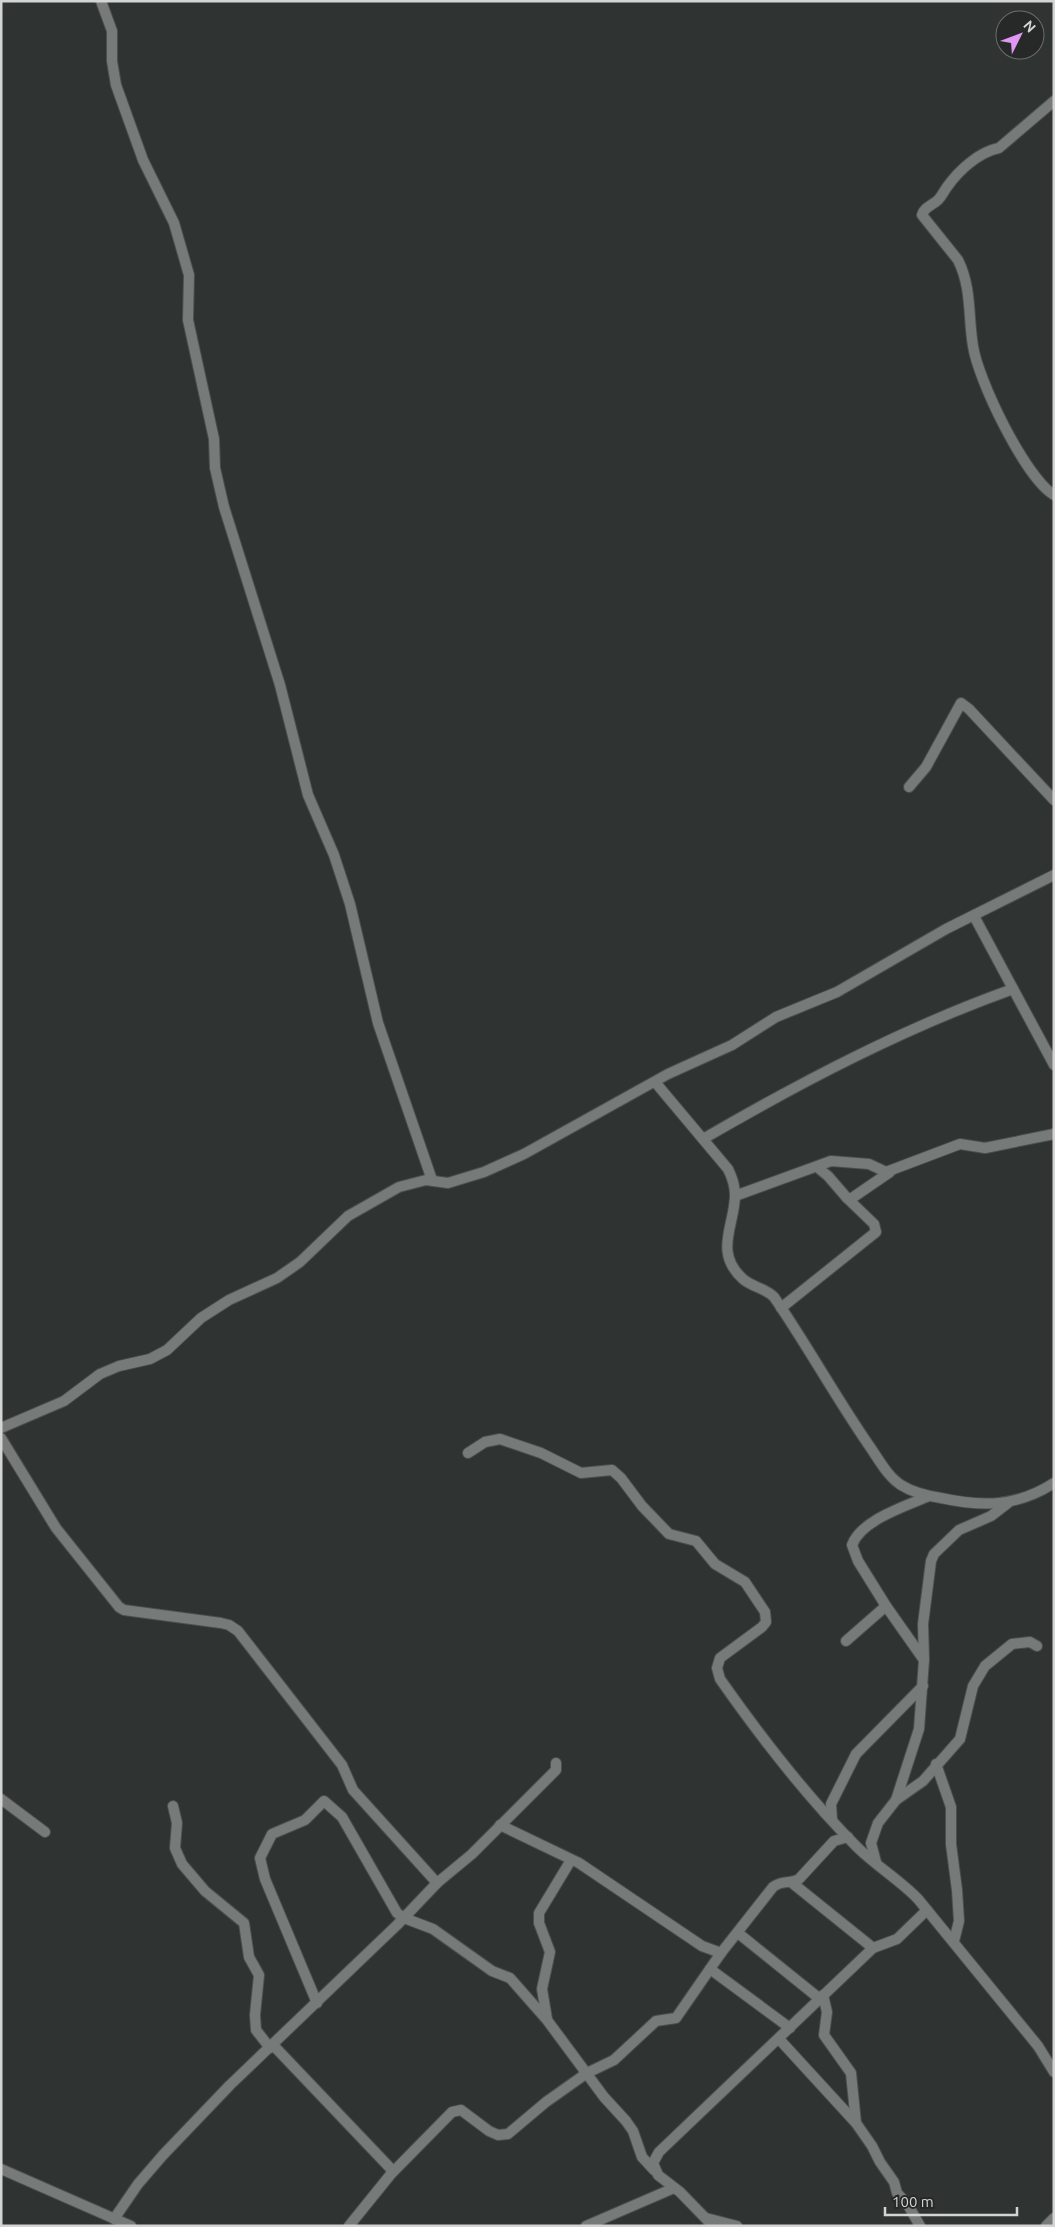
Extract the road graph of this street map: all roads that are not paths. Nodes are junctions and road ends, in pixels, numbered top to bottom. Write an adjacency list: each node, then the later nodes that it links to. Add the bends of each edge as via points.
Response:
1 (101, 1): 15 (street, via 112,31 116,85 143,160 174,223 189,275 188,320 214,439 218,486 280,685 308,795 334,855 350,904 381,1032)
2 (1054, 101): 3 (street, via 999,148 989,150 969,164 940,198 922,212 962,269 972,317 973,347 993,403 1041,484)
3 (1054, 495)
4 (909, 786): 5 (street, via 926,768 961,703)
5 (1054, 800)
6 (1054, 875): 7 (street)
7 (974, 916): 8 (street); 10 (street, via 837,992 776,1017 732,1045)
8 (1013, 989): 9 (street); 12 (street, via 856,1054)
9 (1054, 1065)
10 (655, 1082): 12 (street); 15 (street, via 524,1154 484,1172 448,1183)
11 (1054, 1134): 14 (street, via 986,1148 960,1144)
12 (703, 1138): 16 (street, via 728,1169)
13 (817, 1167): 14 (street, via 831,1161 868,1164); 16 (street); 17 (street)
14 (890, 1172): 17 (street, via 852,1198)
15 (432, 1180): 19 (street, via 399,1188 348,1216 300,1262 277,1278 228,1300 201,1318 167,1350 150,1359 100,1374 64,1401)
16 (735, 1196): 18 (street, via 726,1238 731,1260 744,1280 769,1292)
17 (847, 1198): 18 (street, via 874,1224 876,1232)
18 (781, 1308): 23 (street, via 890,1476 901,1485)
19 (1, 1428)
20 (1, 1438): 42 (street, via 56,1528 119,1607 221,1623 238,1631 342,1765 353,1790)
21 (468, 1453): 35 (street, via 485,1442 500,1439 541,1453 581,1473 612,1470 669,1534 696,1541 715,1564 745,1582 765,1612 766,1622 720,1658 717,1668 720,1678 768,1744)
22 (1054, 1483): 24 (street, via 1040,1492)
23 (929, 1496): 24 (street, via 971,1505); 25 (street, via 880,1518 857,1534 852,1545 858,1561)
24 (1011, 1501): 28 (street, via 991,1516 959,1530 934,1554 923,1624)
25 (886, 1606): 26 (street); 28 (street)
26 (846, 1641)
27 (1037, 1646): 31 (street, via 1021,1641 1012,1644 985,1666 972,1686 960,1739)
28 (924, 1660): 29 (street)
29 (923, 1686): 33 (street, via 919,1729); 35 (street, via 856,1754 831,1804)
30 (556, 1763): 36 (street, via 556,1770)
31 (936, 1764): 33 (street, via 918,1785); 46 (street, via 950,1799 952,1814 951,1844 959,1921)
32 (1, 1799): 37 (street)
33 (896, 1800): 40 (street, via 874,1833 872,1851)
34 (173, 1806): 55 (street, via 177,1824 175,1848 182,1864 205,1891 244,1923 249,1957 259,1975 254,2015 256,2030)
35 (832, 1820): 38 (street)
36 (500, 1826): 39 (street); 42 (street)
37 (45, 1832)
38 (848, 1837): 40 (street); 41 (street, via 834,1841 809,1871)
39 (571, 1860): 48 (street, via 702,1946); 52 (street, via 539,1913 539,1923 550,1952 542,1989)
40 (876, 1862): 43 (street, via 902,1882)
41 (791, 1882): 45 (street, via 772,1887); 47 (street)
42 (437, 1883): 44 (street)
43 (927, 1910): 46 (street); 47 (street, via 897,1939)
44 (404, 1918): 51 (street); 51 (street, via 391,1905 342,1816 327,1803 321,1802 305,1820 272,1834 260,1858 265,1878); 52 (street, via 433,1929 492,1971 510,1978)
45 (738, 1932): 48 (street); 50 (street)
46 (954, 1941): 56 (street, via 1038,2046)
47 (873, 1948): 50 (street)
48 (721, 1953): 49 (street)
49 (710, 1970): 53 (street); 57 (street, via 680,2014 672,2020 656,2021 614,2060)
50 (821, 1997): 53 (street); 58 (street, via 827,2012 824,2035 850,2073)
51 (317, 2002): 55 (street)
52 (547, 2020): 57 (street)
53 (790, 2028): 54 (street)
54 (779, 2039): 58 (street); 60 (street, via 659,2152 653,2163)
55 (272, 2047): 61 (street); 64 (street, via 230,2085 163,2155)
56 (1054, 2072)
57 (587, 2073): 60 (street, via 633,2131 642,2157); 61 (street, via 508,2134 498,2135 489,2131 461,2110 452,2112)
58 (856, 2122): 70 (street)
59 (1, 2169): 64 (street)
60 (654, 2170): 62 (street)
61 (393, 2171): 67 (street)
62 (674, 2188): 65 (street); 68 (street)
63 (1054, 2218): 71 (street)
64 (114, 2219): 66 (street)
65 (709, 2222): 69 (street)
66 (131, 2226)
67 (349, 2226)
68 (586, 2226)
69 (737, 2226)
70 (920, 2226)
71 (1046, 2226)

